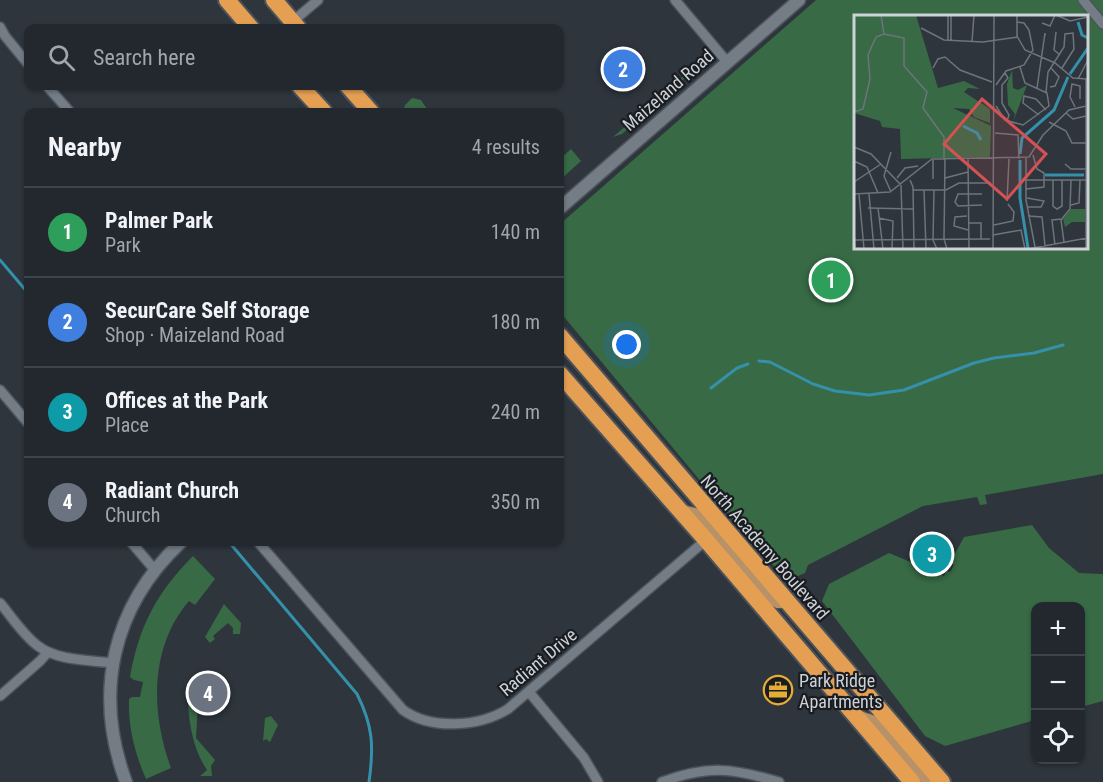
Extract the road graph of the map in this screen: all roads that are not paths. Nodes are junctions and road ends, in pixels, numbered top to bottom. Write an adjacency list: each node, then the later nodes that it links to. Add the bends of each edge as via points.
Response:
1 (227, 0): 7 (highway)
2 (274, 0): 8 (highway)
3 (318, 0): 9 (street)
4 (675, 0): 13 (street)
5 (799, 0): 13 (main road, Maizeland Road)
6 (1083, 0): 10 (street)
7 (248, 24)
8 (294, 24)
9 (296, 24)
10 (1103, 24)
11 (0, 27): 12 (street)
12 (24, 59)
13 (728, 63): 20 (main road, Maizeland Road)
14 (51, 90): 17 (street)
15 (304, 90): 18 (highway)
16 (352, 90): 19 (highway)
17 (66, 108)
18 (320, 108)
19 (367, 108)
20 (564, 204)
21 (564, 341): 31 (highway, North Academy Boulevard)
22 (564, 379): 25 (highway)
23 (0, 390): 24 (street)
24 (24, 418)
25 (682, 512): 26 (highway); 31 (main road, via 695,515 706,525 767,595)
26 (706, 540): 35 (street, Radiant Drive); 37 (highway)
27 (134, 546): 30 (street)
28 (177, 546): 30 (main road)
29 (261, 546): 35 (street, Radiant Drive, via 403,710 417,719 438,724 489,718)
30 (154, 569): 34 (main road, via 125,621)
31 (785, 601): 44 (highway, North Academy Boulevard)
32 (0, 603): 33 (street, via 30,638)
33 (48, 652): 34 (street); 36 (street)
34 (112, 663): 39 (main road, via 110,723)
35 (529, 692): 40 (street, via 584,758)
36 (0, 696)
37 (856, 717): 42 (highway); 43 (main road, via 874,723)
38 (666, 781): 41 (street, via 718,769)
39 (126, 782)
40 (598, 782)
41 (779, 782)
42 (912, 782)
43 (926, 782)
44 (942, 782)

